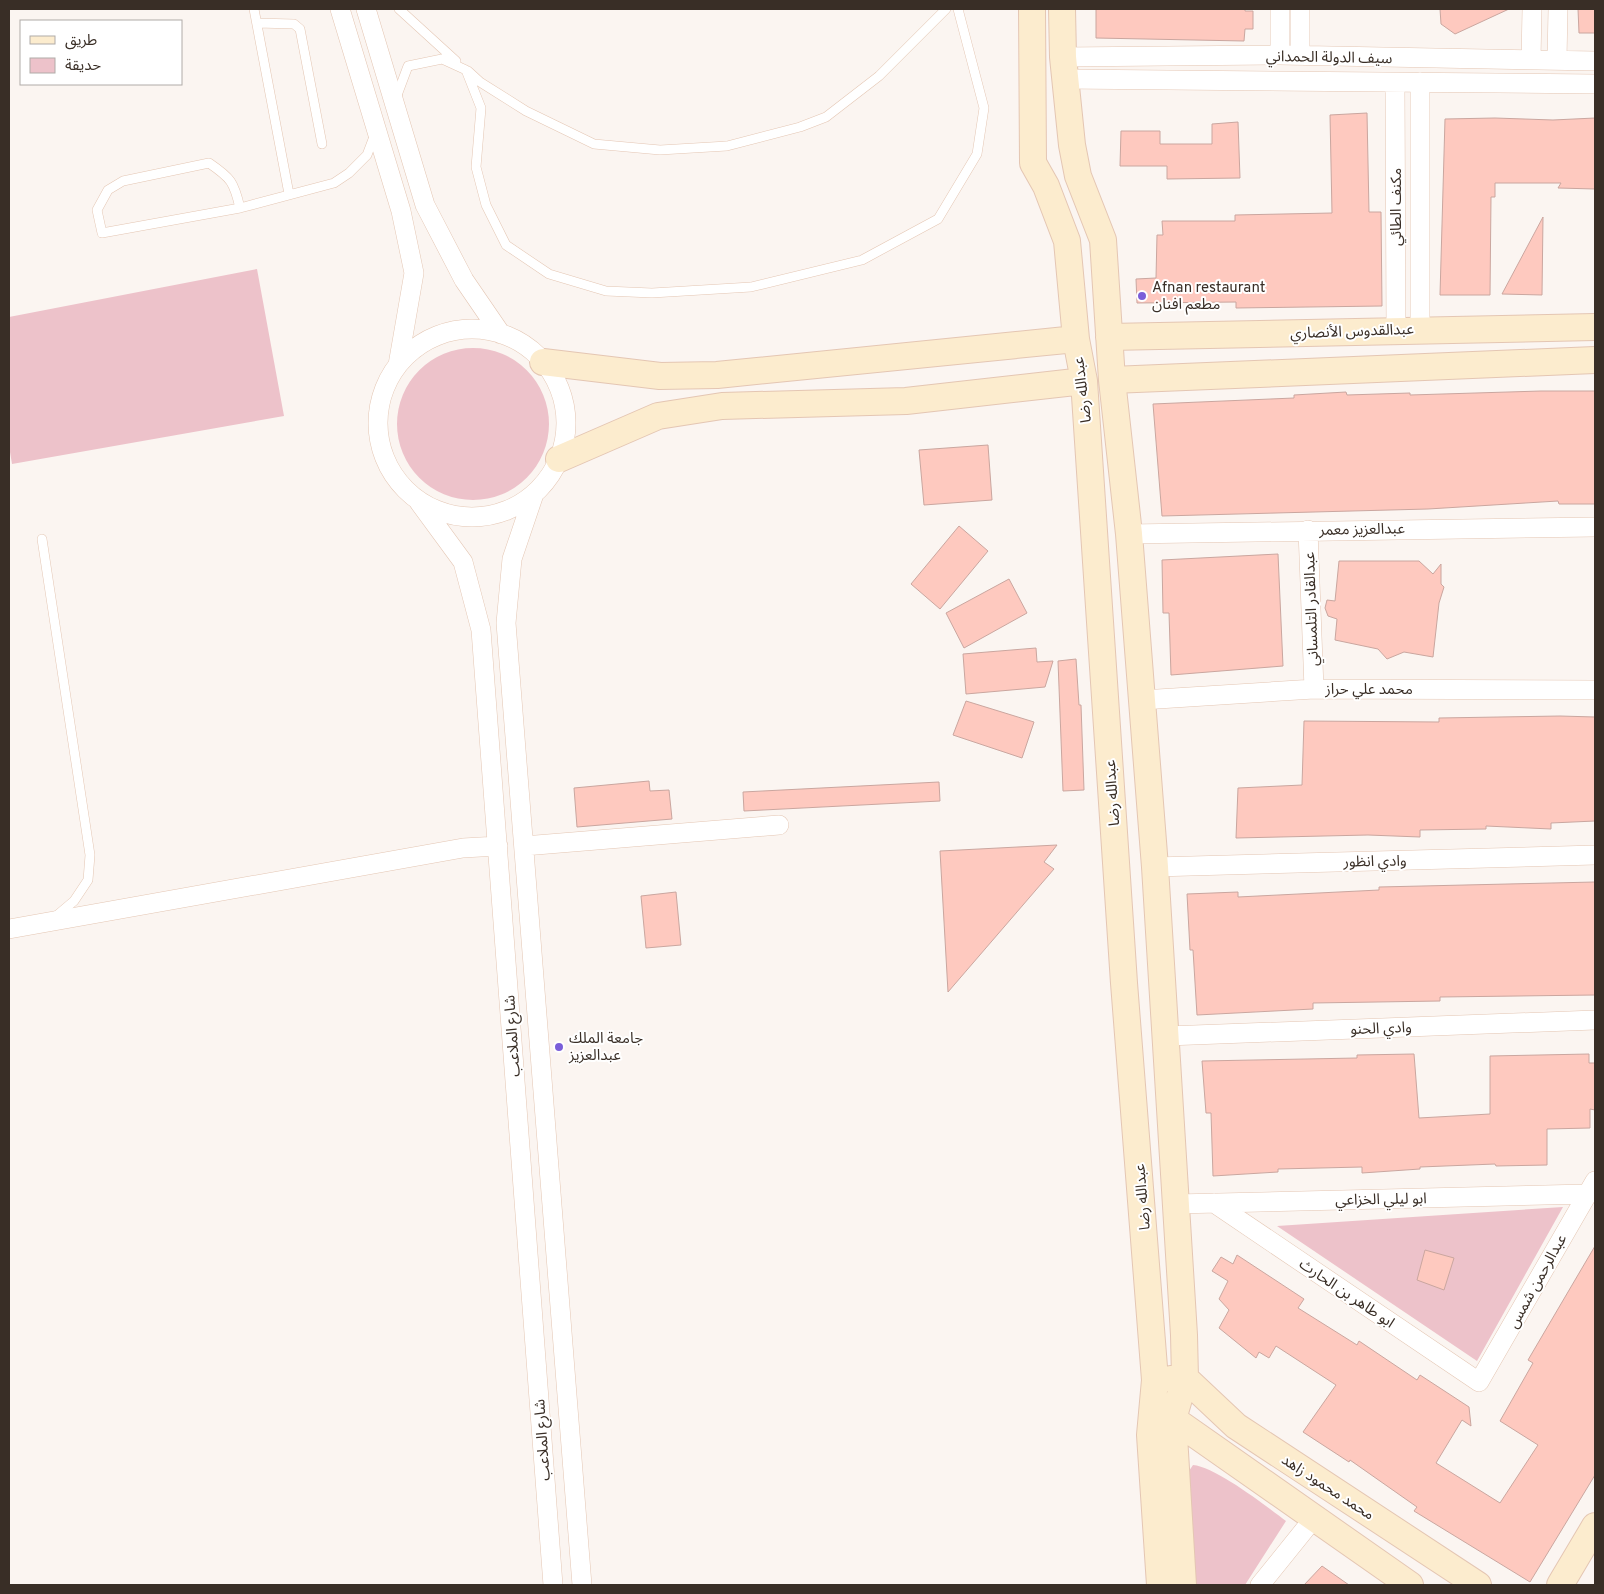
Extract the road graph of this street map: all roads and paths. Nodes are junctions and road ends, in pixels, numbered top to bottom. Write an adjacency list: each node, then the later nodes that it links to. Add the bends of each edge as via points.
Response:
1 (254, 9): 13 (lane)
2 (340, 9): 25 (street)
3 (366, 9): 24 (street)
4 (398, 9): 20 (lane)
5 (946, 9): 20 (lane, via 879,76 826,116 800,127 727,146 660,150 594,144 526,111)
6 (958, 9): 20 (lane, via 984,108 977,154 938,219 862,260 751,287 652,293 606,291 549,274 506,245 486,205 476,167 481,108)
7 (1032, 9): 33 (street, عبدالله رضا, via 1034,163 1068,241)
8 (1062, 9): 19 (street, عبدالله رضا)
9 (1280, 9): 14 (street)
10 (1300, 9): 15 (street)
11 (1532, 9): 16 (street)
12 (1558, 9): 17 (street)
13 (257, 23): 26 (lane, via 294,24 300,29); 27 (lane)
14 (1280, 55): 15 (street, سيف الدولة الحمداني); 19 (street, سيف الدولة الحمداني)
15 (1300, 56): 16 (street, سيف الدولة الحمداني)
16 (1531, 60): 17 (street, سيف الدولة الحمداني)
17 (1558, 60): 18 (street, سيف الدولة الحمداني)
18 (1595, 61)
19 (1064, 68): 22 (street, سيف الدولة الحمداني); 32 (street, عبدالله رضا, via 1078,176 1103,240)
20 (466, 70): 24 (lane, via 442,59 408,66)
21 (1420, 82): 22 (street, سيف الدولة الحمداني); 23 (street, سيف الدولة الحمداني); 30 (street, مكنف الطائي)
22 (1395, 83): 30 (street, مكنف الطائي)
23 (1595, 84)
24 (394, 103): 31 (street, via 425,205 464,280)
25 (377, 131): 27 (lane, via 367,155 349,173 334,182); 36 (street, via 401,211 414,273)
26 (322, 144)
27 (289, 194): 28 (lane)
28 (240, 208): 28 (lane, via 230,178 209,163 123,181 108,190 97,210 102,233)
29 (1595, 327): 30 (street, عبدالقدوس الأنصاري)
30 (1408, 330): 32 (street, عبدالقدوس الأنصاري)
31 (502, 334): 35 (street, via 524,345); 36 (street, via 473,329 444,333 418,345)
32 (1109, 337): 37 (street, عبدالله رضا)
33 (1076, 339): 35 (street, via 717,375 660,376); 38 (street, عبدالله رضا)
34 (1595, 360): 37 (street)
35 (543, 362): 39 (street, via 557,384 564,408 565,434)
36 (398, 365): 41 (street, via 382,392 377,423 382,454 397,481)
37 (1112, 380): 44 (street, عبدالله رضا)
38 (1084, 381): 39 (street, via 906,401 722,406 658,416); 62 (street, عبدالله رضا)
39 (559, 459): 40 (street)
40 (534, 494): 41 (street, via 508,511 478,518 447,515); 51 (street, شارع الملاعب, via 512,559 506,622)
41 (419, 502): 50 (street, شارع الملاعب, via 463,562 481,630)
42 (1595, 527): 43 (street, عبدالعزيز معمر)
43 (1308, 530): 44 (street, عبدالعزيز معمر); 46 (street, عبدالقادر التلمساني)
44 (1129, 534): 48 (street, عبدالله رضا)
45 (42, 539): 54 (lane, via 90,855 88,880 74,901)
46 (1314, 689): 47 (street, محمد علي حراز); 48 (street, محمد علي حراز)
47 (1595, 690)
48 (1142, 700): 53 (street, عبدالله رضا)
49 (779, 825): 51 (street)
50 (498, 846): 54 (street, via 463,848); 68 (street, شارع الملاعب)
51 (524, 846): 69 (street, شارع الملاعب)
52 (1595, 855): 53 (street, وادي انظور)
53 (1155, 867): 57 (street, عبدالله رضا)
54 (49, 922): 55 (street)
55 (9, 929)
56 (1595, 1020): 57 (street, وادي الحنو)
57 (1167, 1036): 60 (street, عبدالله رضا)
58 (1591, 1188): 59 (street, ابو ليلي الخزاعي); 63 (street, عبدالرحمن شمس)
59 (1214, 1203): 60 (street, ابو ليلي الخزاعي); 63 (street, ابو طاهر بن الحارث)
60 (1176, 1204): 61 (street, عبدالله رضا)
61 (1185, 1378): 62 (street); 64 (street, عبدالله رضا); 74 (street, محمد محمود زاهد, via 1236,1426)
62 (1155, 1380): 65 (street, عبدالله رضا)
63 (1480, 1382)
64 (1173, 1419): 65 (street); 66 (street); 71 (street, عبدالله رضا)
65 (1150, 1435): 70 (street, عبدالله رضا)
66 (1314, 1518): 72 (street); 73 (street)
67 (1595, 1526): 75 (street)
68 (553, 1585)
69 (582, 1585)
70 (1160, 1585)
71 (1183, 1585)
72 (1260, 1585)
73 (1410, 1585)
74 (1478, 1585)
75 (1560, 1585)

